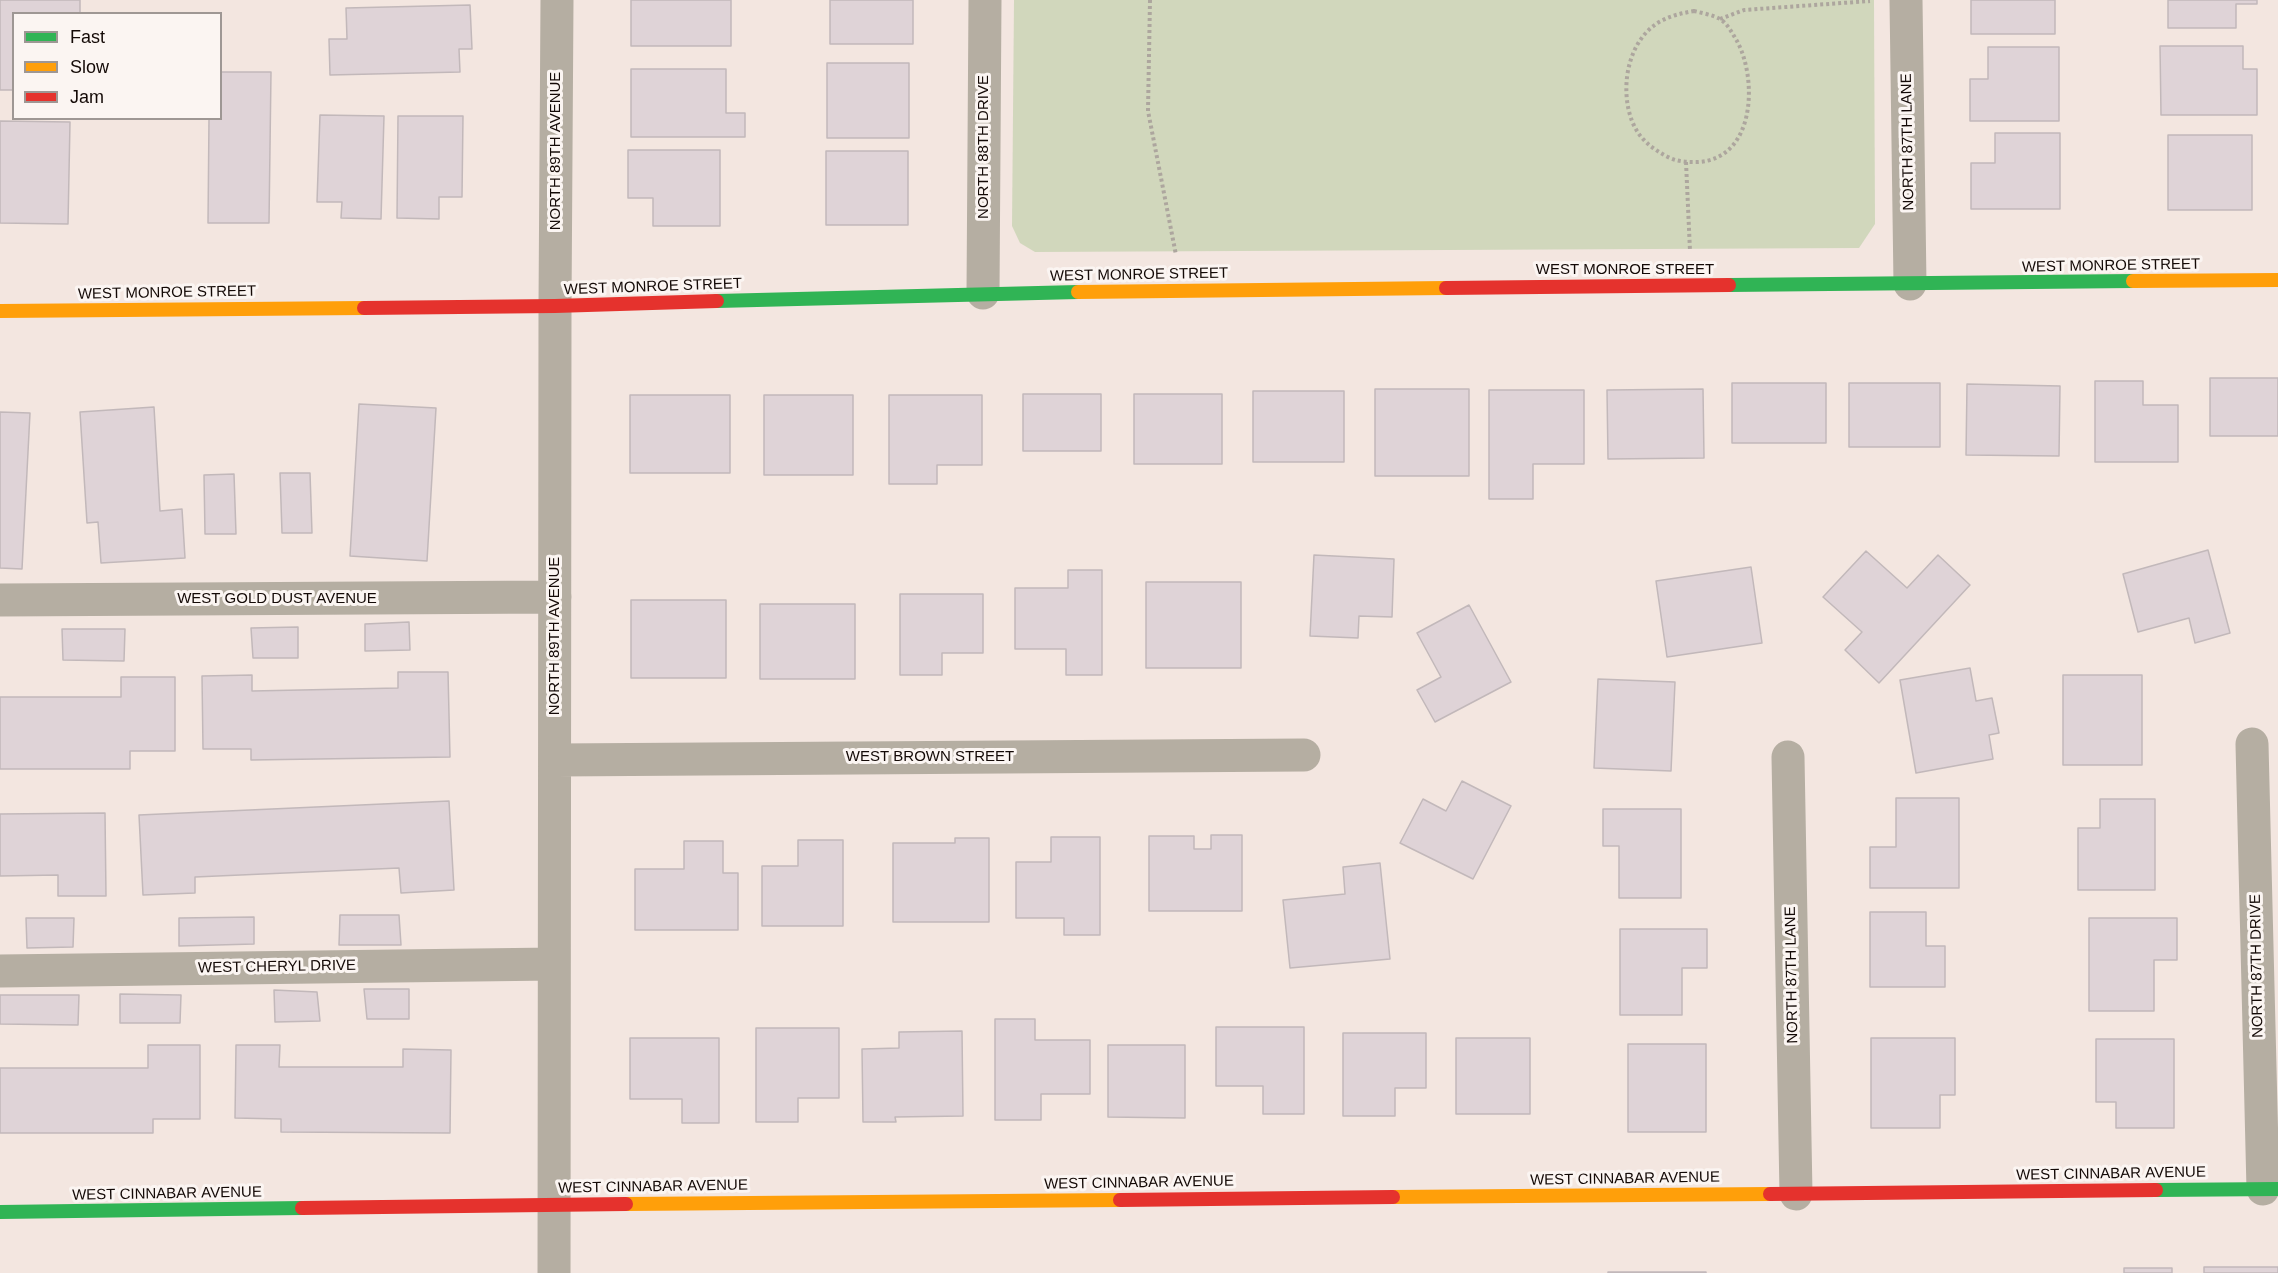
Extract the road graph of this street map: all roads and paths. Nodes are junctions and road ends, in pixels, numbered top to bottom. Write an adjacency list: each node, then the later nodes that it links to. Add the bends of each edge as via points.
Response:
1 (557, 0): 14 (street, NORTH 89TH AVENUE)
2 (985, 0): 13 (street, NORTH 88TH DRIVE)
3 (1150, 0): 12 (path, via 1148,111 1176,249)
4 (1906, 0): 10 (street, NORTH 87TH LANE)
5 (1874, 1): 6 (path)
6 (1830, 2): 7 (path, via 1744,10)
7 (1720, 19): 8 (path, via 1729,27 1744,57 1749,82 1748,113 1741,135 1717,159); 8 (path, via 1694,11 1661,21 1636,46 1629,63 1627,99 1636,132 1653,149)
8 (1686, 162): 11 (path)
9 (2278, 280): 10 (street, WEST MONROE STREET)
10 (1910, 284): 11 (street, WEST MONROE STREET)
11 (1691, 286): 12 (street, WEST MONROE STREET)
12 (1177, 290): 13 (street, WEST MONROE STREET)
13 (983, 293): 14 (street, WEST MONROE STREET)
14 (555, 306): 15 (street, WEST MONROE STREET); 16 (street, NORTH 89TH AVENUE)
15 (0, 311)
16 (555, 597): 17 (street, WEST GOLD DUST AVENUE); 21 (street, NORTH 89TH AVENUE)
17 (0, 600)
18 (2252, 744): 24 (street, NORTH 87TH DRIVE)
19 (1304, 755): 21 (street, WEST BROWN STREET)
20 (1788, 757): 25 (street, NORTH 87TH LANE)
21 (556, 760): 22 (street, NORTH 89TH AVENUE)
22 (554, 964): 23 (street, WEST CHERYL DRIVE); 26 (street, NORTH 89TH AVENUE)
23 (0, 971)
24 (2270, 1189): 25 (street, WEST CINNABAR AVENUE)
25 (1796, 1194): 26 (street, WEST CINNABAR AVENUE)
26 (554, 1205): 27 (street, WEST CINNABAR AVENUE); 28 (street, NORTH 89TH AVENUE)
27 (0, 1212)
28 (554, 1273)

